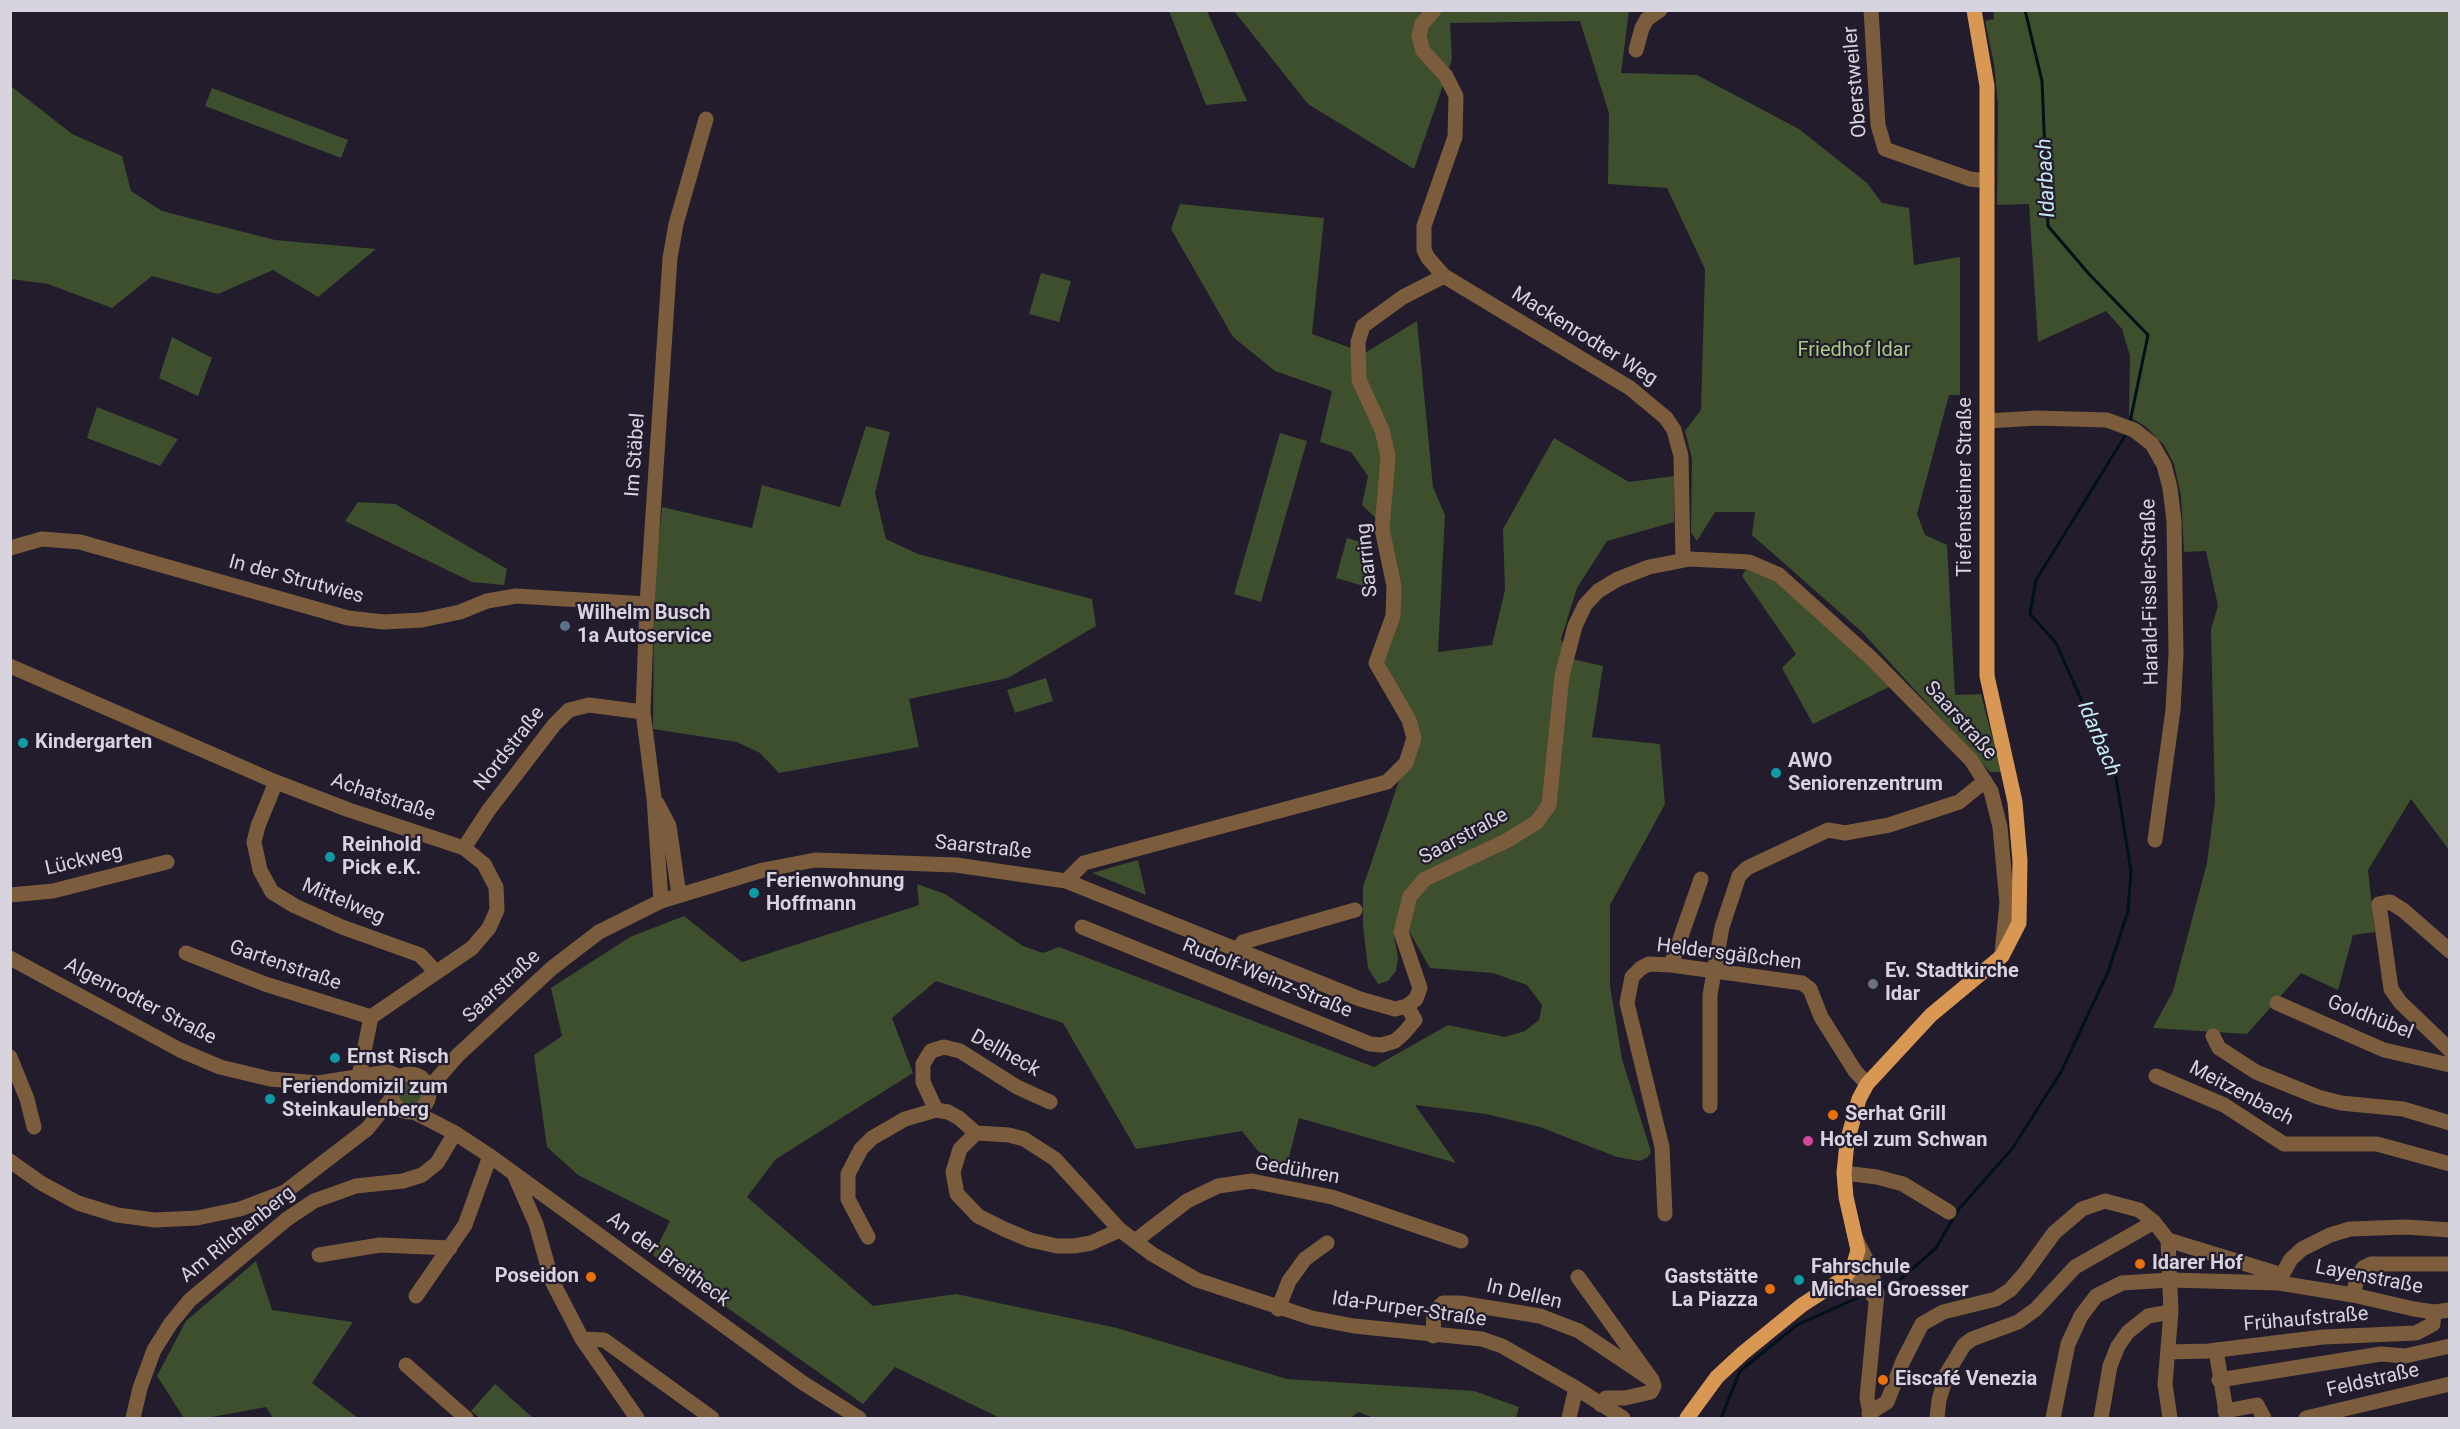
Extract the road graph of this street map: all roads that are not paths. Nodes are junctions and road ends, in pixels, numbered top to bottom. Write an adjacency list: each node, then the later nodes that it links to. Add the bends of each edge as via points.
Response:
1 (1434, 10): 8 (street, via 1422,24 1419,36 1423,51 1446,76 1456,96 1455,137 1423,237 1428,258)
2 (1660, 10): 5 (street, via 1647,19)
3 (1871, 10): 7 (street, Oberstweiler, via 1878,127 1885,149 1970,179)
4 (1974, 10): 7 (main road, Tiefensteiner Straße, via 1986,86)
5 (1636, 50)
6 (706, 119): 12 (street, Im Stäbel, via 670,258)
7 (1987, 181): 9 (main road, Tiefensteiner Straße)
8 (1444, 276): 11 (street, Mackenrodter Weg, via 1630,388 1666,418 1674,430 1681,456); 22 (street, Saarring, via 1403,297 1363,326 1358,342 1359,380 1382,430 1388,456 1382,529 1394,586 1393,616 1376,663 1409,720 1414,738 1406,763 1387,782 1084,863)
9 (1987, 421): 18 (street, Harald-Fissler-Straße, via 2107,420 2134,430 2152,444 2164,465 2174,521 2176,654 2173,710); 31 (main road, Tiefensteiner Straße, via 1987,676 2015,802 2020,861 2019,923)
10 (10, 548): 12 (street, In der Strutwies, via 42,539 80,542 348,618 384,622 422,620 516,596)
11 (1683, 560): 15 (street, Saarstraße, via 1749,562 1779,575 1916,703 1971,760); 37 (street, Saarstraße, via 1649,567 1609,583 1579,614 1562,676 1549,805 1537,822 1425,879 1410,896 1401,932 1420,988 1416,999)
12 (647, 604): 14 (street, Im Stäbel)
13 (10, 666): 16 (street, Achatstraße)
14 (643, 712): 17 (street, Im Stäbel); 19 (street, Nordstraße, via 589,705 569,710)
15 (1985, 781): 31 (street, Saarstraße, via 1997,805 2005,867 2007,913); 34 (street, via 1959,802 1875,829 1828,831 1747,868 1739,876 1722,927)
16 (276, 782): 19 (street, Achatstraße); 35 (street, Mittelweg, via 254,842 260,870 273,892 342,927 420,955)
17 (654, 798): 24 (street, Im Stäbel, via 669,826); 25 (street, Im Stäbel)
18 (2155, 840)
19 (464, 848): 35 (street, Achatstraße, via 484,864 496,887 497,910 489,928 472,948)
20 (167, 862): 23 (street, Lückweg, via 53,891)
21 (1701, 879): 33 (street)
22 (1066, 881): 24 (street, Saarstraße, via 956,864 815,860 763,870); 28 (street, Saarstraße)
23 (10, 895)
24 (678, 895): 25 (street, Saarstraße)
25 (661, 901): 41 (street, Saarstraße, via 598,932 569,953)
26 (1355, 909): 28 (street, via 1243,942)
27 (1082, 927): 37 (street, Rudolf-Weinz-Straße, via 1370,1044 1395,1041 1404,1033 1415,1020)
28 (1238, 949): 37 (street, Saarstraße, via 1380,1006)
29 (2450, 951): 40 (street, via 2403,910 2390,902 2379,904 2391,989)
30 (186, 953): 38 (street, Gartenstraße, via 265,984)
31 (2002, 956): 47 (main road, via 1931,1015)
32 (10, 958): 44 (street, Algenrodter Straße, via 220,1067 270,1079 318,1083)
33 (1671, 965): 34 (street, Heldersgäßchen); 65 (street, Heldersgäßchen, via 1649,964 1641,968 1632,977 1627,1003 1662,1147)
34 (1714, 971): 47 (street, Heldersgäßchen, via 1789,980 1807,986 1829,1032); 51 (street)
35 (436, 972): 38 (street, Achatstraße)
36 (2277, 1003): 43 (street, Goldhübel, via 2384,1050)
37 (1407, 1006)
38 (371, 1017): 44 (street)
39 (2213, 1036): 54 (street, via 2219,1048 2256,1072 2318,1097 2403,1109)
40 (2450, 1050)
41 (458, 1055): 45 (street, Saarstraße); 49 (street, Saarstraße)
42 (10, 1057): 55 (street)
43 (2450, 1065)
44 (360, 1076): 48 (street, Algenrodter Straße, via 388,1072)
45 (418, 1076): 48 (street, via 409,1074); 49 (street)
46 (2156, 1076): 61 (street, Meitzenbach, via 2224,1105 2284,1144 2377,1144)
47 (1867, 1084): 62 (main road, via 1854,1117)
48 (394, 1088): 53 (street, via 396,1106); 56 (street)
49 (429, 1094): 53 (street, via 423,1107); 57 (street, An der Breitheck)
50 (1050, 1102): 52 (street, Dellheck, via 1017,1088 960,1051 944,1047 931,1050 923,1064 923,1082)
51 (1710, 1106)
52 (936, 1110): 58 (street, via 959,1118); 69 (street, via 888,1128 872,1138 854,1158 848,1174 848,1199)
53 (409, 1112): 56 (street, via 394,1113); 57 (street, An der Breitheck)
54 (2450, 1123)
55 (34, 1127)
56 (367, 1129): 60 (street, via 285,1192 240,1209 197,1218 155,1221 117,1215 78,1203)
57 (455, 1132): 59 (street, An der Breitheck); 104 (street, Am Rilchenberg, via 437,1163 422,1175 356,1186 314,1201 190,1300 154,1350)
58 (976, 1133): 67 (street, Ida-Purper-Straße, via 1008,1135 1041,1148 1072,1175); 67 (street, via 960,1149 953,1172 957,1194 978,1216 1030,1240 1057,1246 1091,1243)
59 (490, 1156): 63 (street, An der Breitheck); 75 (street, via 465,1225)
60 (10, 1161)
61 (2450, 1164)
62 (1844, 1173): 64 (street, via 1903,1185); 70 (main road)
63 (514, 1174): 90 (street, via 536,1224 552,1281); 101 (street, An der Breitheck)
64 (1949, 1212)
65 (1665, 1214)
66 (2154, 1222): 73 (street); 103 (street, via 2126,1204 2105,1201 2082,1209 2054,1233 2010,1290 1996,1299 1943,1312 1922,1324 1887,1402); 112 (street, via 2076,1267 2018,1322 1964,1345 1947,1373)
67 (1120, 1230): 71 (street, Ida-Purper-Straße)
68 (2450, 1230): 81 (street, via 2377,1227 2340,1232 2302,1249 2291,1259)
69 (868, 1237)
70 (1856, 1239): 79 (main road, via 1857,1260); 80 (street)
71 (1135, 1240): 72 (street, Gedühren, via 1187,1201 1218,1186 1252,1181 1332,1197); 85 (street, Ida-Purper-Straße, via 1197,1280)
72 (1461, 1240)
73 (2168, 1240): 81 (street, Layenstraße); 82 (street)
74 (1328, 1243): 85 (street, via 1305,1259 1289,1281)
75 (450, 1248): 76 (street, via 380,1245); 84 (street)
76 (319, 1255)
77 (2450, 1264): 83 (street, via 2371,1264 2358,1275)
78 (1578, 1278): 96 (street)
79 (1844, 1278): 80 (street); 111 (main road, via 1802,1305 1743,1353 1717,1377)
80 (1867, 1278): 103 (street, via 1875,1299 1867,1398)
81 (2281, 1279): 82 (street, Layenstraße); 83 (street, Layenstraße)
82 (2170, 1280): 87 (street); 113 (street, Layenstraße, via 2112,1286 2088,1305 2068,1344)
83 (2353, 1295): 86 (street, Layenstraße)
84 (416, 1296)
85 (1278, 1309): 89 (street, Ida-Purper-Straße, via 1354,1326)
86 (2442, 1311): 88 (street, Frühaufstraße, via 2426,1330)
87 (2171, 1312): 93 (street); 114 (street, via 2148,1316 2118,1346 2110,1366)
88 (2397, 1334): 92 (street, Frühaufstraße, via 2323,1337); 94 (street)
89 (1433, 1336): 96 (street, In Dellen, via 1434,1312 1443,1303 1540,1316 1579,1331); 99 (street, Ida-Purper-Straße, via 1482,1339 1502,1346)
90 (582, 1339): 106 (street); 107 (street, via 604,1340)
91 (2450, 1346): 94 (street)
92 (2216, 1350): 93 (street, Frühaufstraße); 97 (street)
93 (2168, 1352): 115 (street, via 2165,1384)
94 (2395, 1355): 97 (street, via 2380,1354)
95 (406, 1365): 105 (street)
96 (1652, 1380): 100 (street, via 1651,1392 1606,1398)
97 (2219, 1380): 102 (street)
98 (2450, 1384): 117 (street, Feldstraße)
99 (1576, 1388): 100 (street, Ida-Purper-Straße); 109 (street)
100 (1601, 1405): 110 (street, Ida-Purper-Straße)
101 (842, 1413): 108 (street, An der Breitheck)
102 (2226, 1415): 116 (street, via 2257,1405)
103 (1870, 1416)
104 (133, 1419)
105 (466, 1419)
106 (637, 1419)
107 (712, 1419)
108 (858, 1419)
109 (1569, 1419)
110 (1623, 1419)
111 (1687, 1419)
112 (1937, 1419)
113 (2053, 1419)
114 (2101, 1419)
115 (2170, 1419)
116 (2264, 1419)
117 (2306, 1419)

